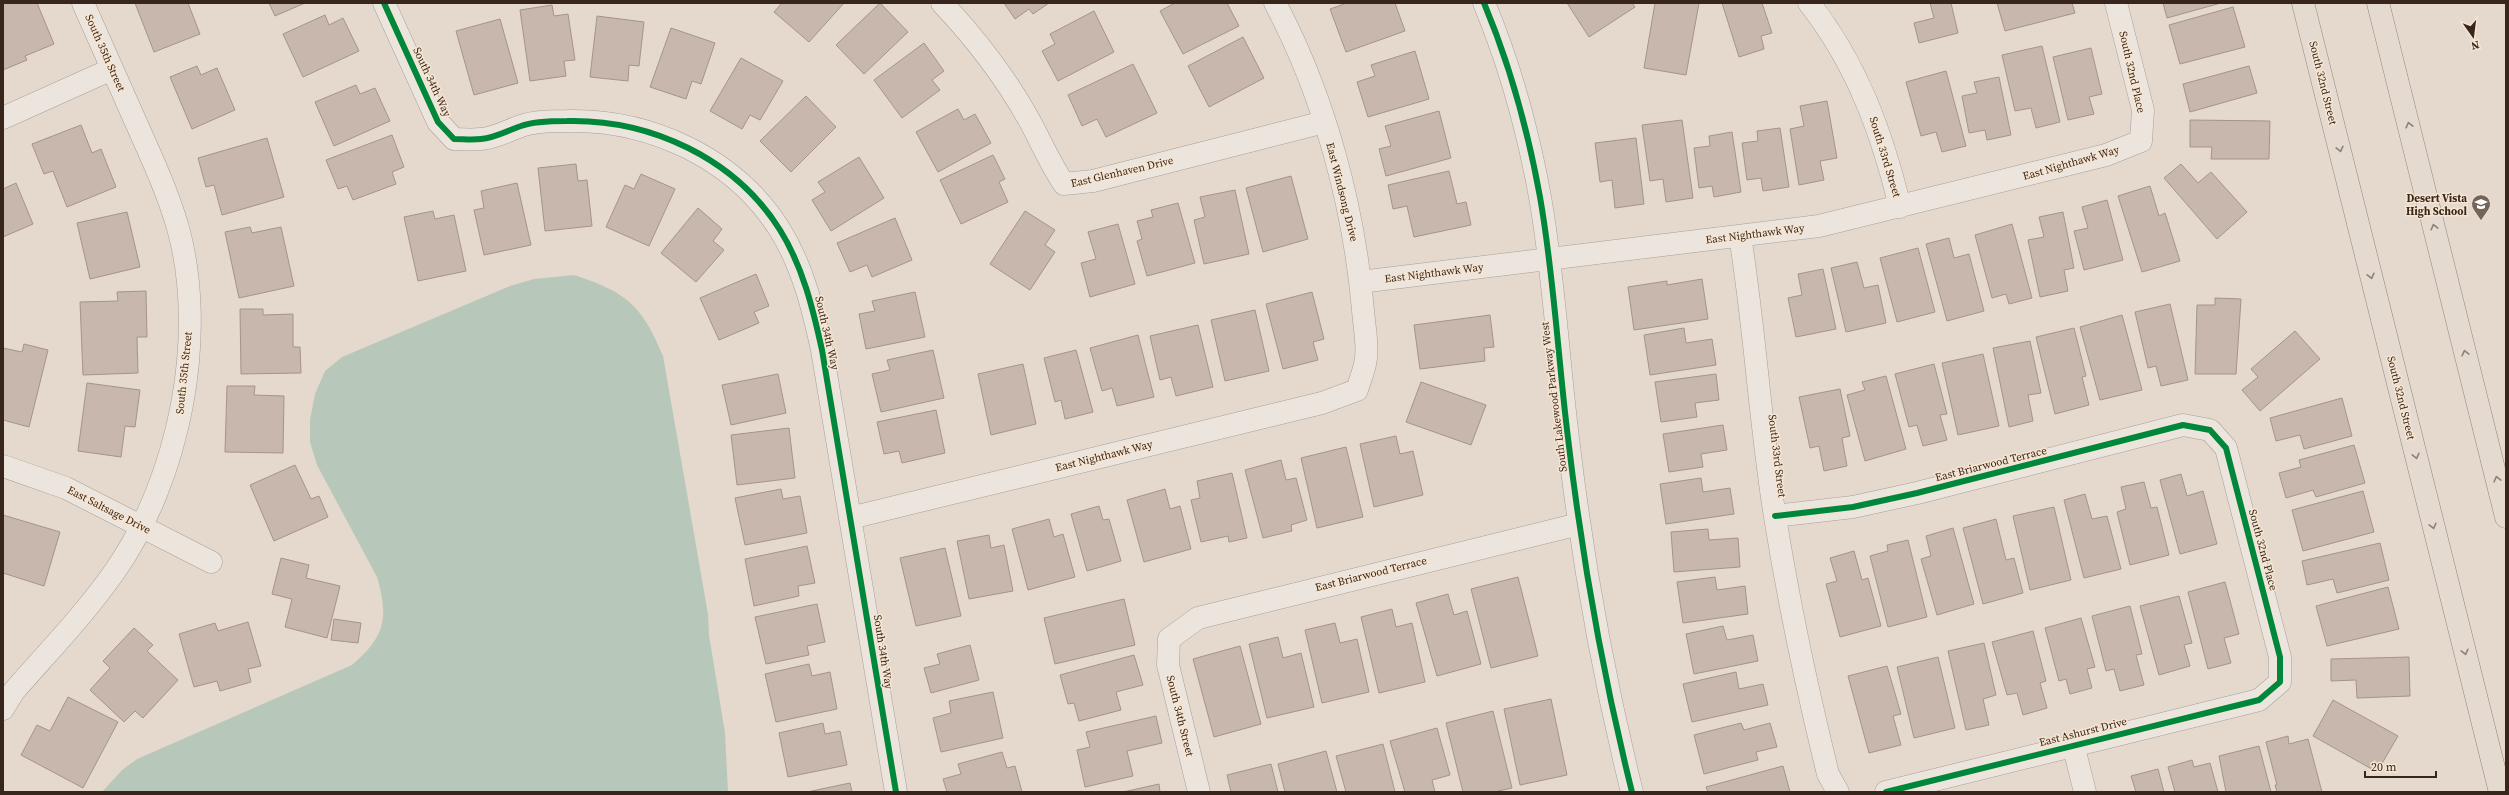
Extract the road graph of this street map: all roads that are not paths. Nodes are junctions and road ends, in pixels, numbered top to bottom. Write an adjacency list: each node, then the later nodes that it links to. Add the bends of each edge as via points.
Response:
1 (83, 3): 10 (street, South 35th Street)
2 (384, 3): 23 (street, South 34th Way, via 438,122 454,139 482,139 524,125 566,121 619,124 660,135 710,158 754,196 780,230 813,307)
3 (942, 3): 12 (street, East Glenhaven Drive, via 975,39 1006,82 1028,118 1048,161 1064,184 1100,179)
4 (1275, 3): 12 (street, East Windsong Drive, via 1295,41)
5 (1484, 3): 16 (street, South Lakewood Parkway West, via 1506,62 1527,135 1540,198)
6 (1809, 3): 14 (street, South 33rd Street, via 1843,52 1863,91 1879,129)
7 (2116, 3): 13 (street, South 32nd Place, via 2143,110)
8 (2303, 3): 37 (main road, South 32nd Street, one-way to 37)
9 (2378, 3): 22 (main road, one-way to 9)
10 (112, 69): 11 (street); 25 (street, South 35th Street, via 165,190 178,229 188,297 190,338 185,388 176,435 165,472)
11 (3, 118)
12 (1324, 122): 17 (street, East Windsong Drive, via 1348,208)
13 (2142, 141): 14 (street, East Nighthawk Way, via 2106,155)
14 (1900, 208): 15 (street, East Nighthawk Way, via 1819,226)
15 (1740, 236): 16 (street, East Nighthawk Way); 21 (street, South 33rd Street)
16 (1548, 259): 17 (street, East Nighthawk Way); 24 (street, South Lakewood Parkway West)
17 (1360, 282): 18 (street, East Windsong Drive, via 1366,358)
18 (1357, 390): 23 (street, East Nighthawk Way, via 1322,402)
19 (2210, 430): 21 (street, East Briarwood Terrace, via 2183,425 1910,494 1853,506); 28 (street, South 32nd Place, via 2226,448 2280,657)
20 (3, 466): 25 (street, East Saltsage Drive, via 66,488)
21 (1775, 516): 34 (street, South 33rd Street, via 1803,670 1828,774)
22 (2506, 517)
23 (850, 518): 31 (street, South 34th Way)
24 (1579, 524): 27 (street, East Briarwood Terrace, via 1198,618); 33 (street, South Lakewood Parkway West, via 1602,659)
25 (141, 526): 26 (street, East Saltsage Drive); 29 (street, South 35th Street, via 115,571 14,692)
26 (211, 562)
27 (1169, 639): 32 (street, South 34th Street, via 1168,665)
28 (2280, 682): 30 (street, East Ashurst Drive, via 2259,700)
29 (3, 709)
30 (2073, 744): 35 (street, East Ashurst Drive); 36 (street)
31 (896, 792)
32 (1199, 792)
33 (1632, 792)
34 (1838, 792)
35 (1886, 792)
36 (2085, 792)
37 (2500, 792)

